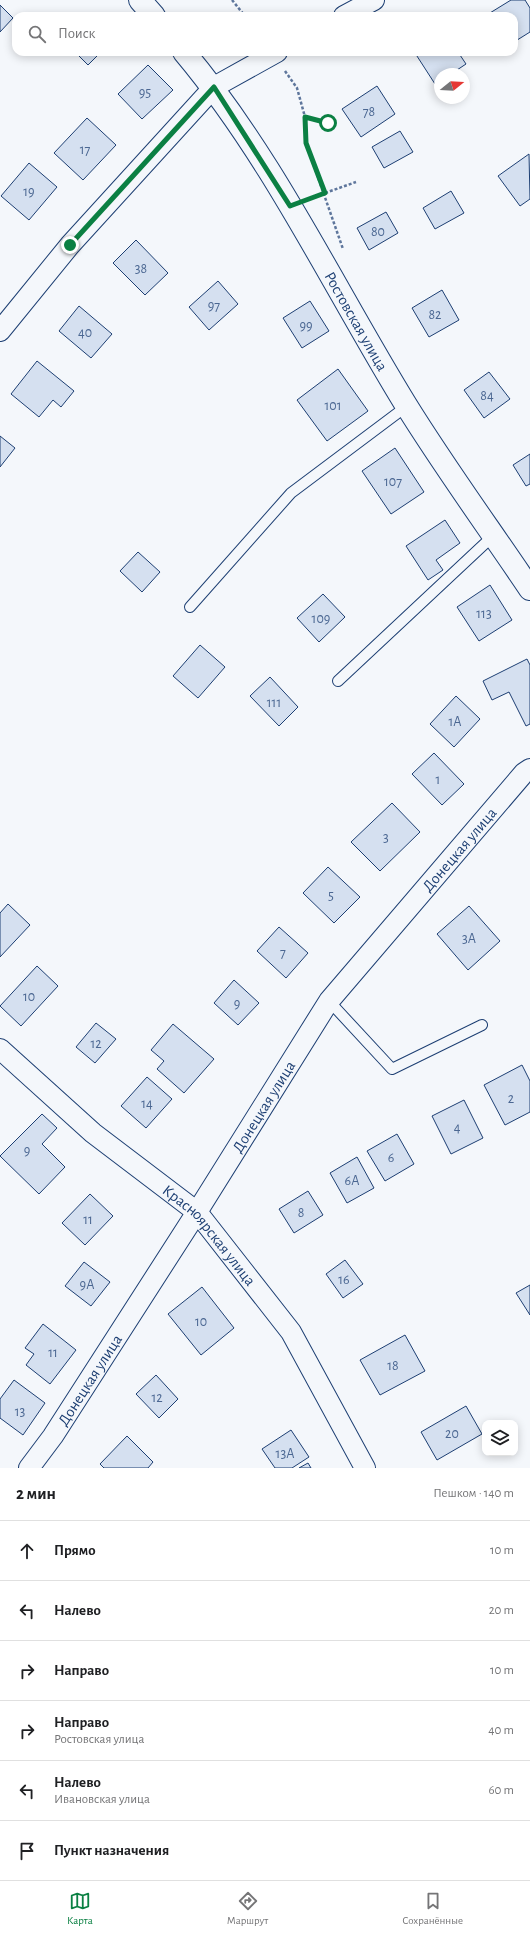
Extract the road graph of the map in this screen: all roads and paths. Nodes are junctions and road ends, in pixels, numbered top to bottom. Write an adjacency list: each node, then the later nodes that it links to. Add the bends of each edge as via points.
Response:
1 (140, 0): 4 (street)
2 (232, 0): 5 (path)
3 (374, 0): 6 (street)
4 (150, 12)
5 (242, 12)
6 (352, 12)
7 (187, 56): 10 (street, Ростовская улица)
8 (270, 56): 10 (street)
9 (277, 56): 11 (path, via 297,88)
10 (214, 87): 15 (street, Ростовская улица); 17 (street, via 70,245)
11 (305, 117): 12 (path); 14 (path, via 306,143)
12 (328, 123)
13 (356, 182): 14 (path)
14 (325, 193): 15 (path); 16 (path)
15 (290, 206): 18 (street, Ростовская улица)
16 (343, 250)
17 (0, 330)
18 (407, 406): 19 (street, Ростовская улица); 21 (lane, via 291,493)
19 (494, 535): 20 (street, Ростовская улица); 22 (lane)
20 (530, 589)
21 (190, 607)
22 (338, 681)
23 (530, 768): 24 (street, Донецкая улица)
24 (329, 1001): 25 (lane, via 392,1069); 27 (street, Донецкая улица)
25 (482, 1025)
26 (0, 1049): 27 (street, Красноярская улица, via 93,1133)
27 (197, 1212): 28 (street, Донецкая улица, via 53,1436); 29 (street, Красноярская улица, via 291,1332)
28 (29, 1468)
29 (365, 1468)

